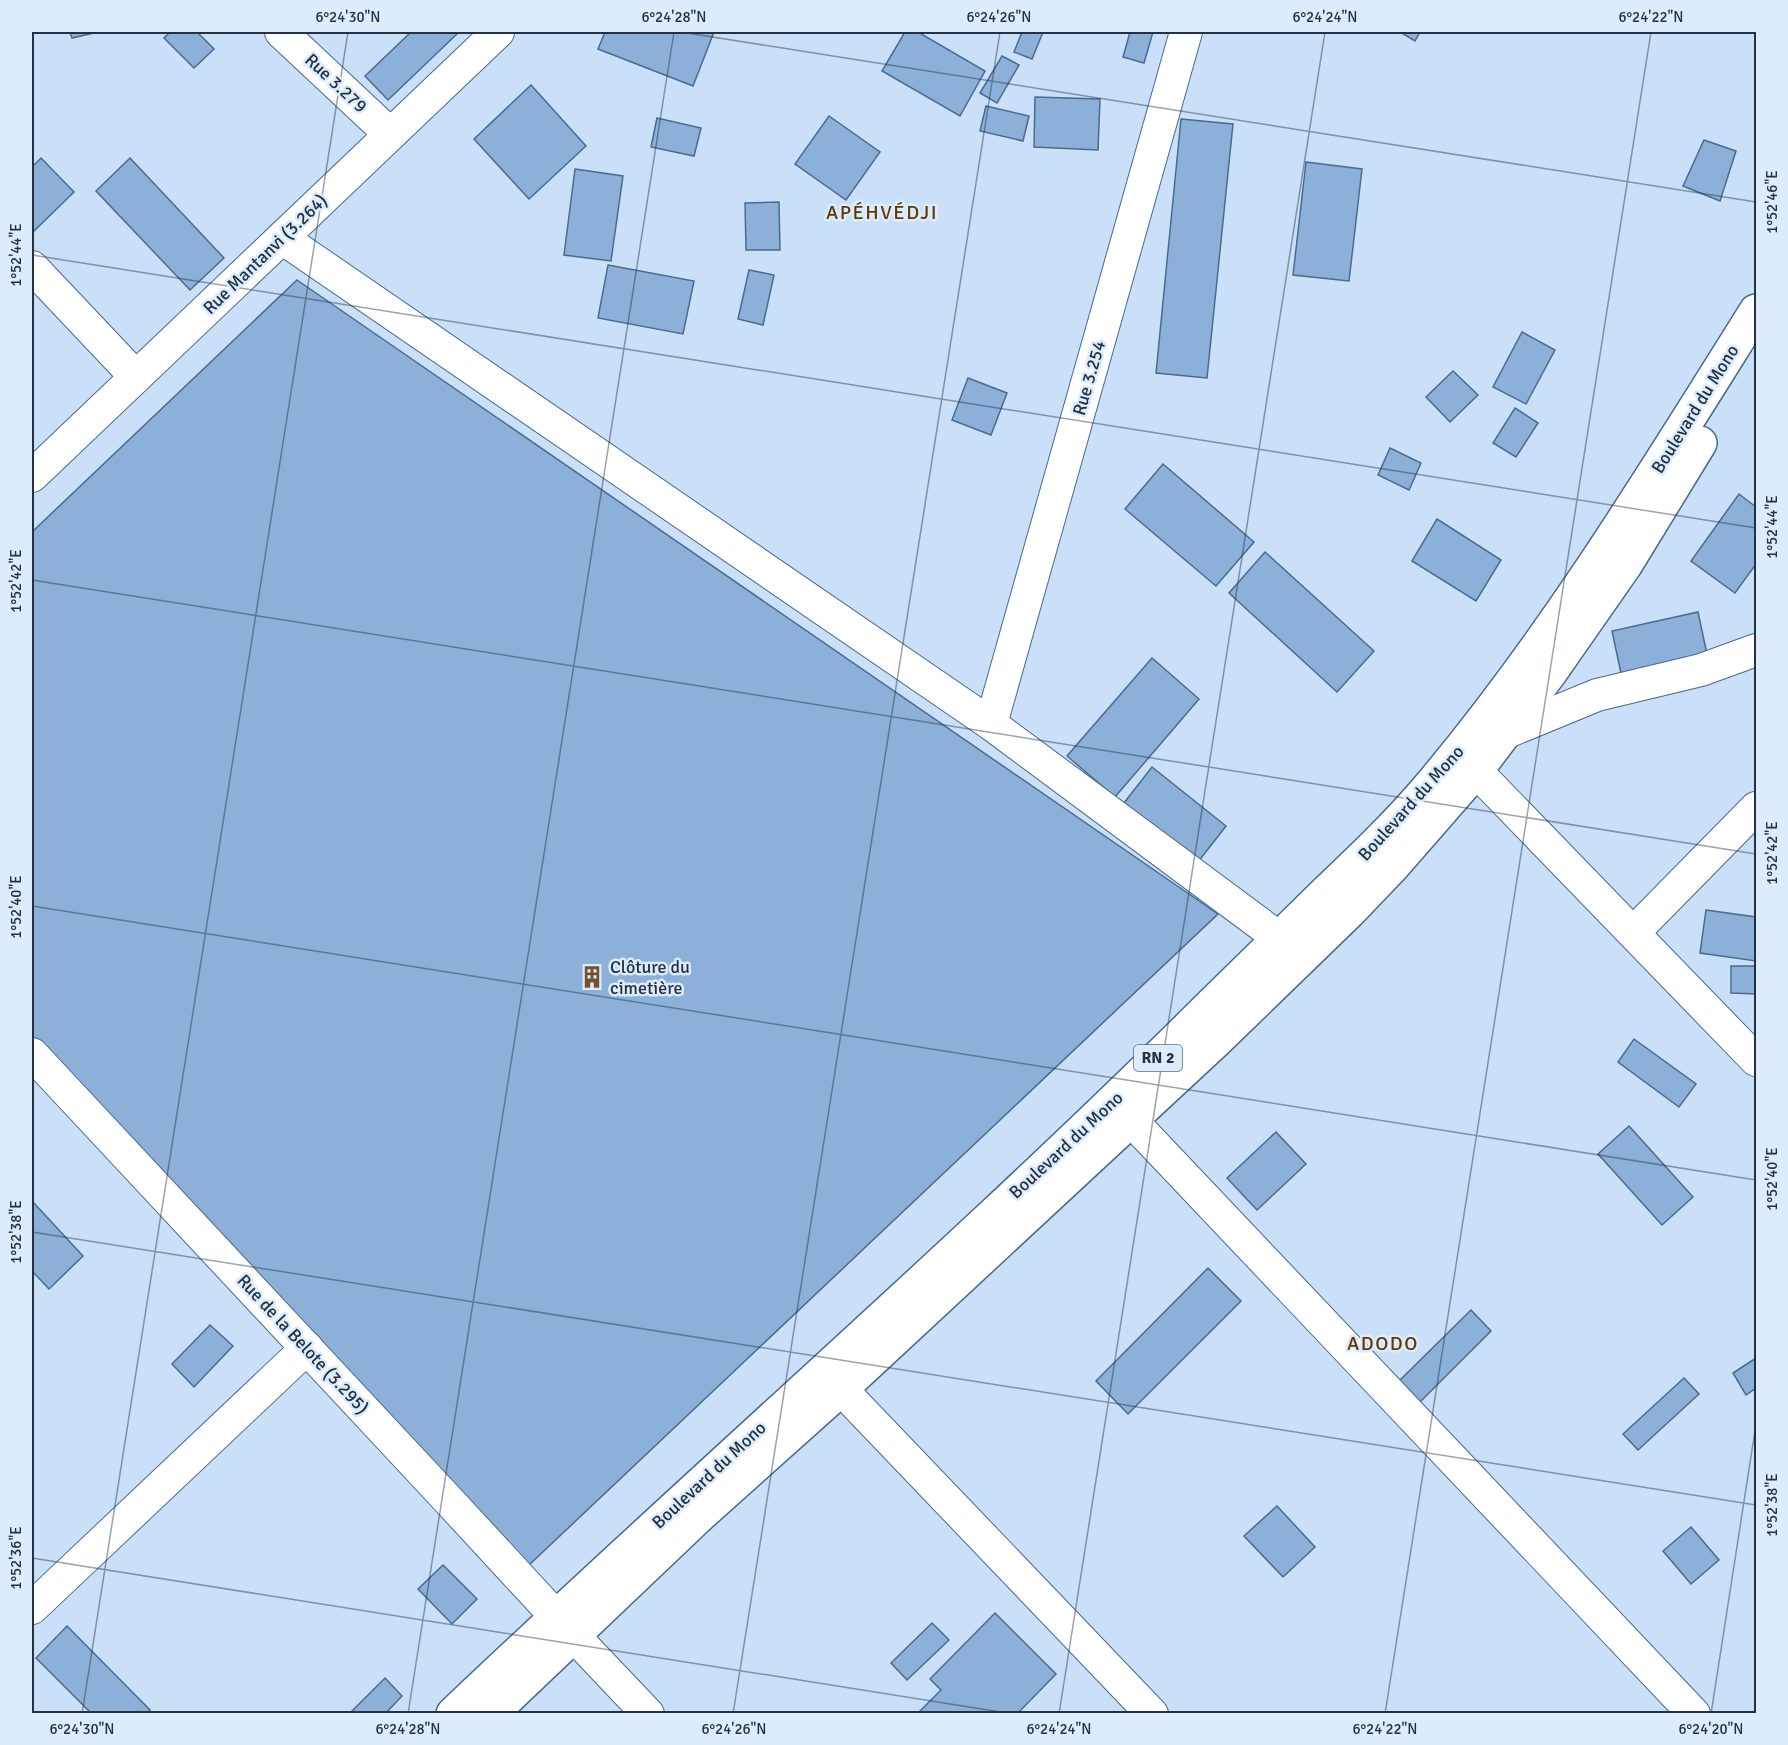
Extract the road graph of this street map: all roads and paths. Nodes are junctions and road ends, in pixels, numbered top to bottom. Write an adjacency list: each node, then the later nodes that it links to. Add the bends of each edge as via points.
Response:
1 (281, 32): 4 (street, Rue 3.279)
2 (498, 32): 4 (street, Rue Mantanvi (3.264))
3 (1186, 32): 12 (street, Rue 3.254)
4 (390, 134): 5 (street, Rue Mantanvi (3.264))
5 (282, 238): 9 (street, Rue Mantanvi (3.264)); 12 (street)
6 (32, 267): 9 (street)
7 (1756, 311): 17 (main road, Boulevard du Mono / RN 2, via 1567,607 1496,705 1431,785)
8 (1756, 353): 13 (main road, Boulevard du Mono / RN 2, via 1626,564)
9 (136, 377): 10 (street, Rue Mantanvi (3.264))
10 (32, 476)
11 (1756, 650): 13 (street, via 1701,670 1597,695)
12 (991, 724): 17 (street)
13 (1507, 732): 14 (main road, Boulevard du Mono / RN 2)
14 (1476, 771): 16 (street); 20 (main road, Boulevard du Mono / RN 2, via 1349,912)
15 (1756, 808): 16 (street)
16 (1634, 932): 19 (street)
17 (1279, 938): 24 (main road, Boulevard du Mono / RN 2)
18 (32, 1054): 21 (street, Rue de la Belote (3.295))
19 (1756, 1060)
20 (1131, 1120): 22 (main road, Boulevard du Mono / RN 2); 29 (street)
21 (307, 1348): 23 (street); 24 (street, Rue de la Belote (3.295))
22 (841, 1389): 24 (main road, Boulevard du Mono / RN 2, via 698,1517); 28 (street)
23 (32, 1608)
24 (564, 1626): 25 (main road, Boulevard du Mono / RN 2); 26 (main road, Boulevard du Mono / RN 2); 27 (street, Rue de la Belote (3.295))
25 (453, 1713)
26 (491, 1713)
27 (648, 1713)
28 (1152, 1713)
29 (1695, 1713)

